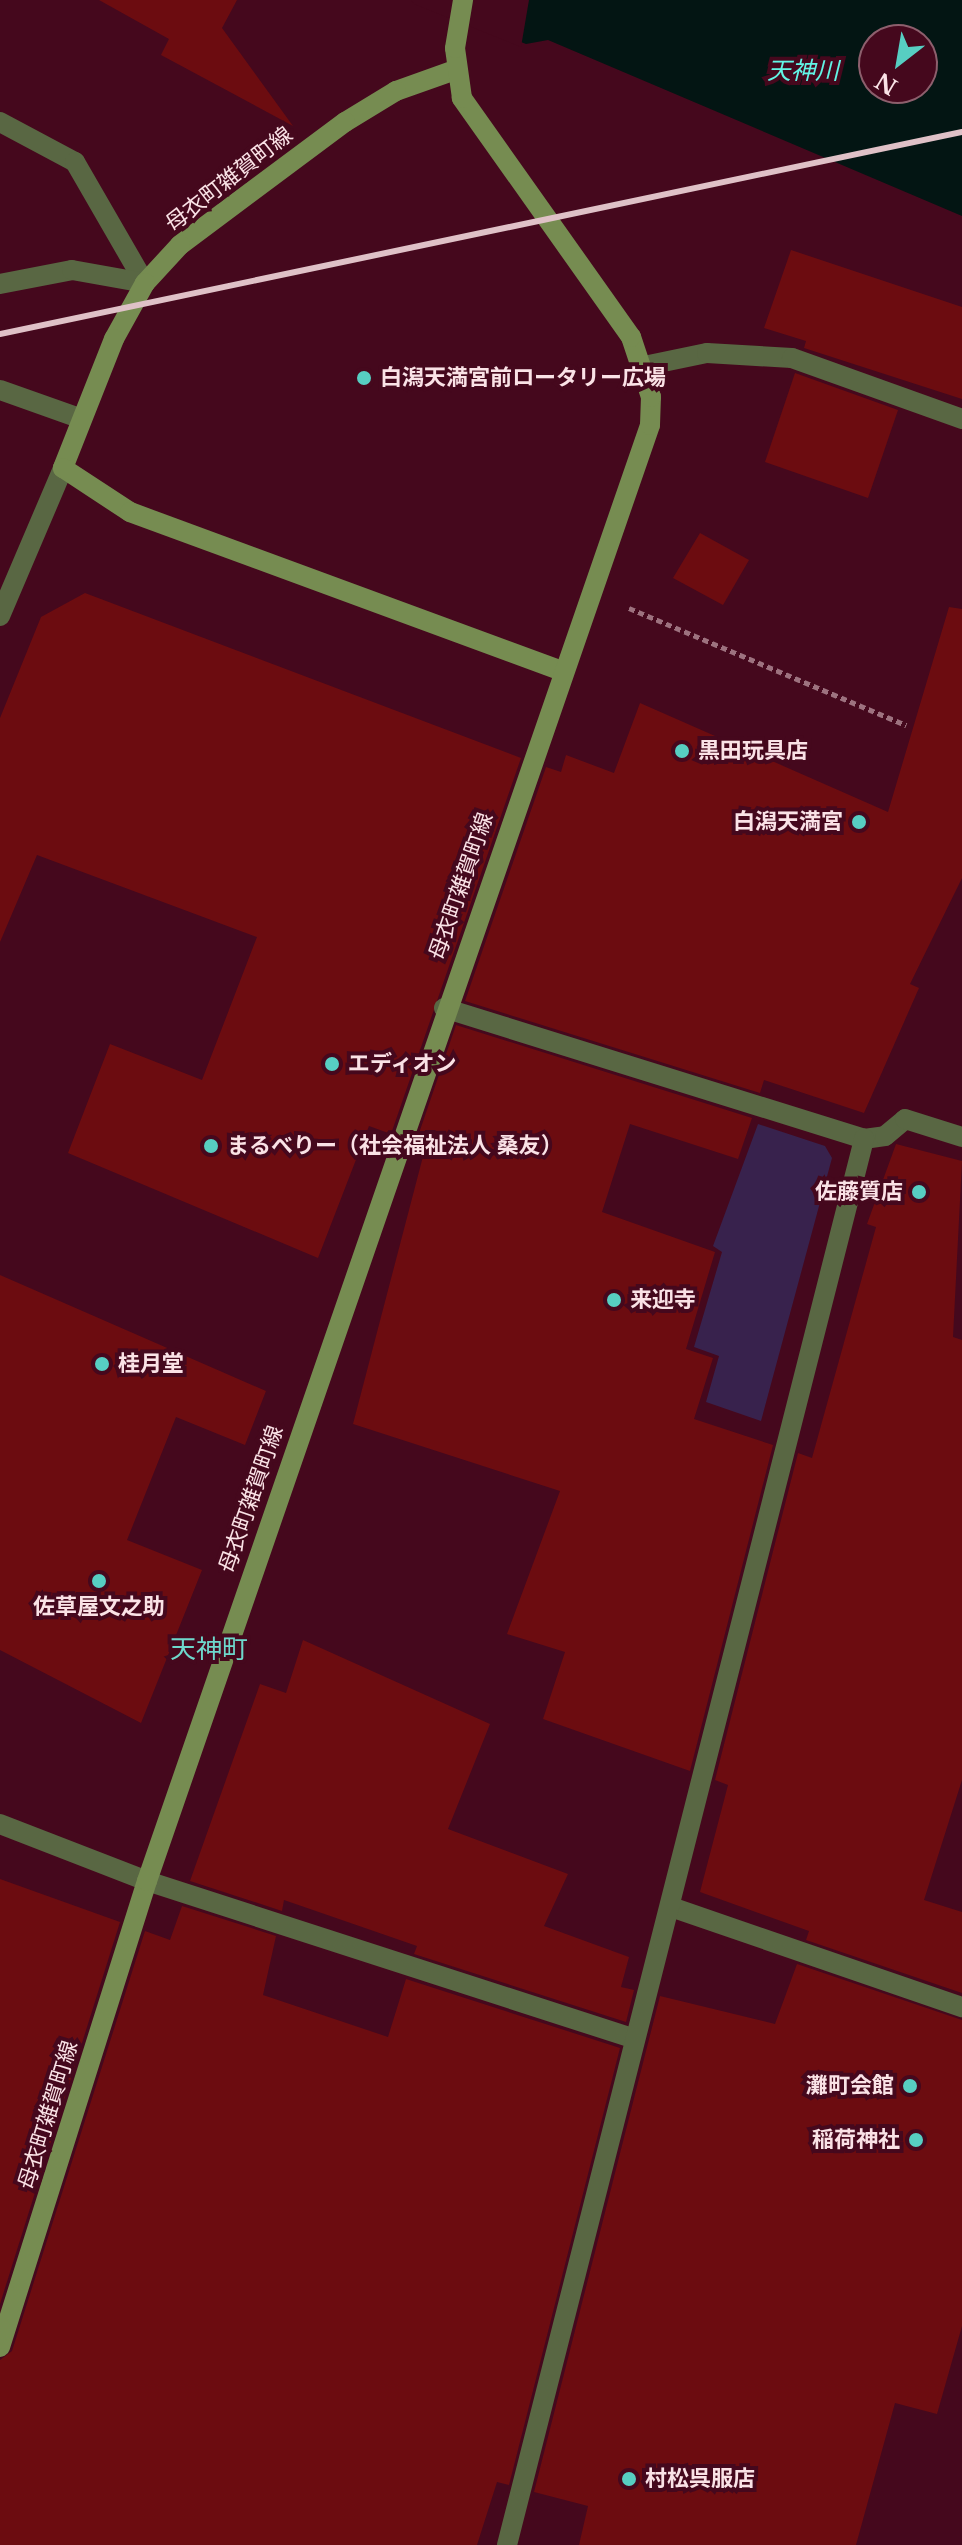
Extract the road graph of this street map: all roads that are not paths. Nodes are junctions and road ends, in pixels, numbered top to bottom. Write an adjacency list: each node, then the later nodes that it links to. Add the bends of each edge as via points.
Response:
1 (460, 9): 2 (main road, 母衣町雑賀町線)
2 (455, 70): 4 (main road, 母衣町雑賀町線, via 396,91 345,122 221,209); 6 (main road, 母衣町雑賀町線, via 475,121 631,337)
3 (0, 122): 4 (street, via 75,162)
4 (145, 283): 5 (street, via 72,270); 8 (main road, 母衣町雑賀町線)
5 (0, 284)
6 (644, 366): 9 (street, via 707,353 792,358); 12 (main road, 母衣町雑賀町線, via 650,425)
7 (0, 390): 8 (street)
8 (79, 418): 10 (main road, 母衣町雑賀町線)
9 (962, 419)
10 (63, 468): 11 (street); 12 (main road, via 130,512)
11 (0, 616)
12 (562, 671): 13 (main road, 母衣町雑賀町線)
13 (444, 1008): 15 (street); 17 (main road, 母衣町雑賀町線)
14 (962, 1137): 15 (street, via 905,1119 885,1136)
15 (864, 1139): 18 (street)
16 (0, 1824): 17 (street)
17 (147, 1881): 20 (street); 21 (main road, 母衣町雑賀町線)
18 (671, 1907): 19 (street); 20 (street)
19 (962, 2007)
20 (632, 2038): 22 (street)
21 (0, 2347)
22 (507, 2545)

